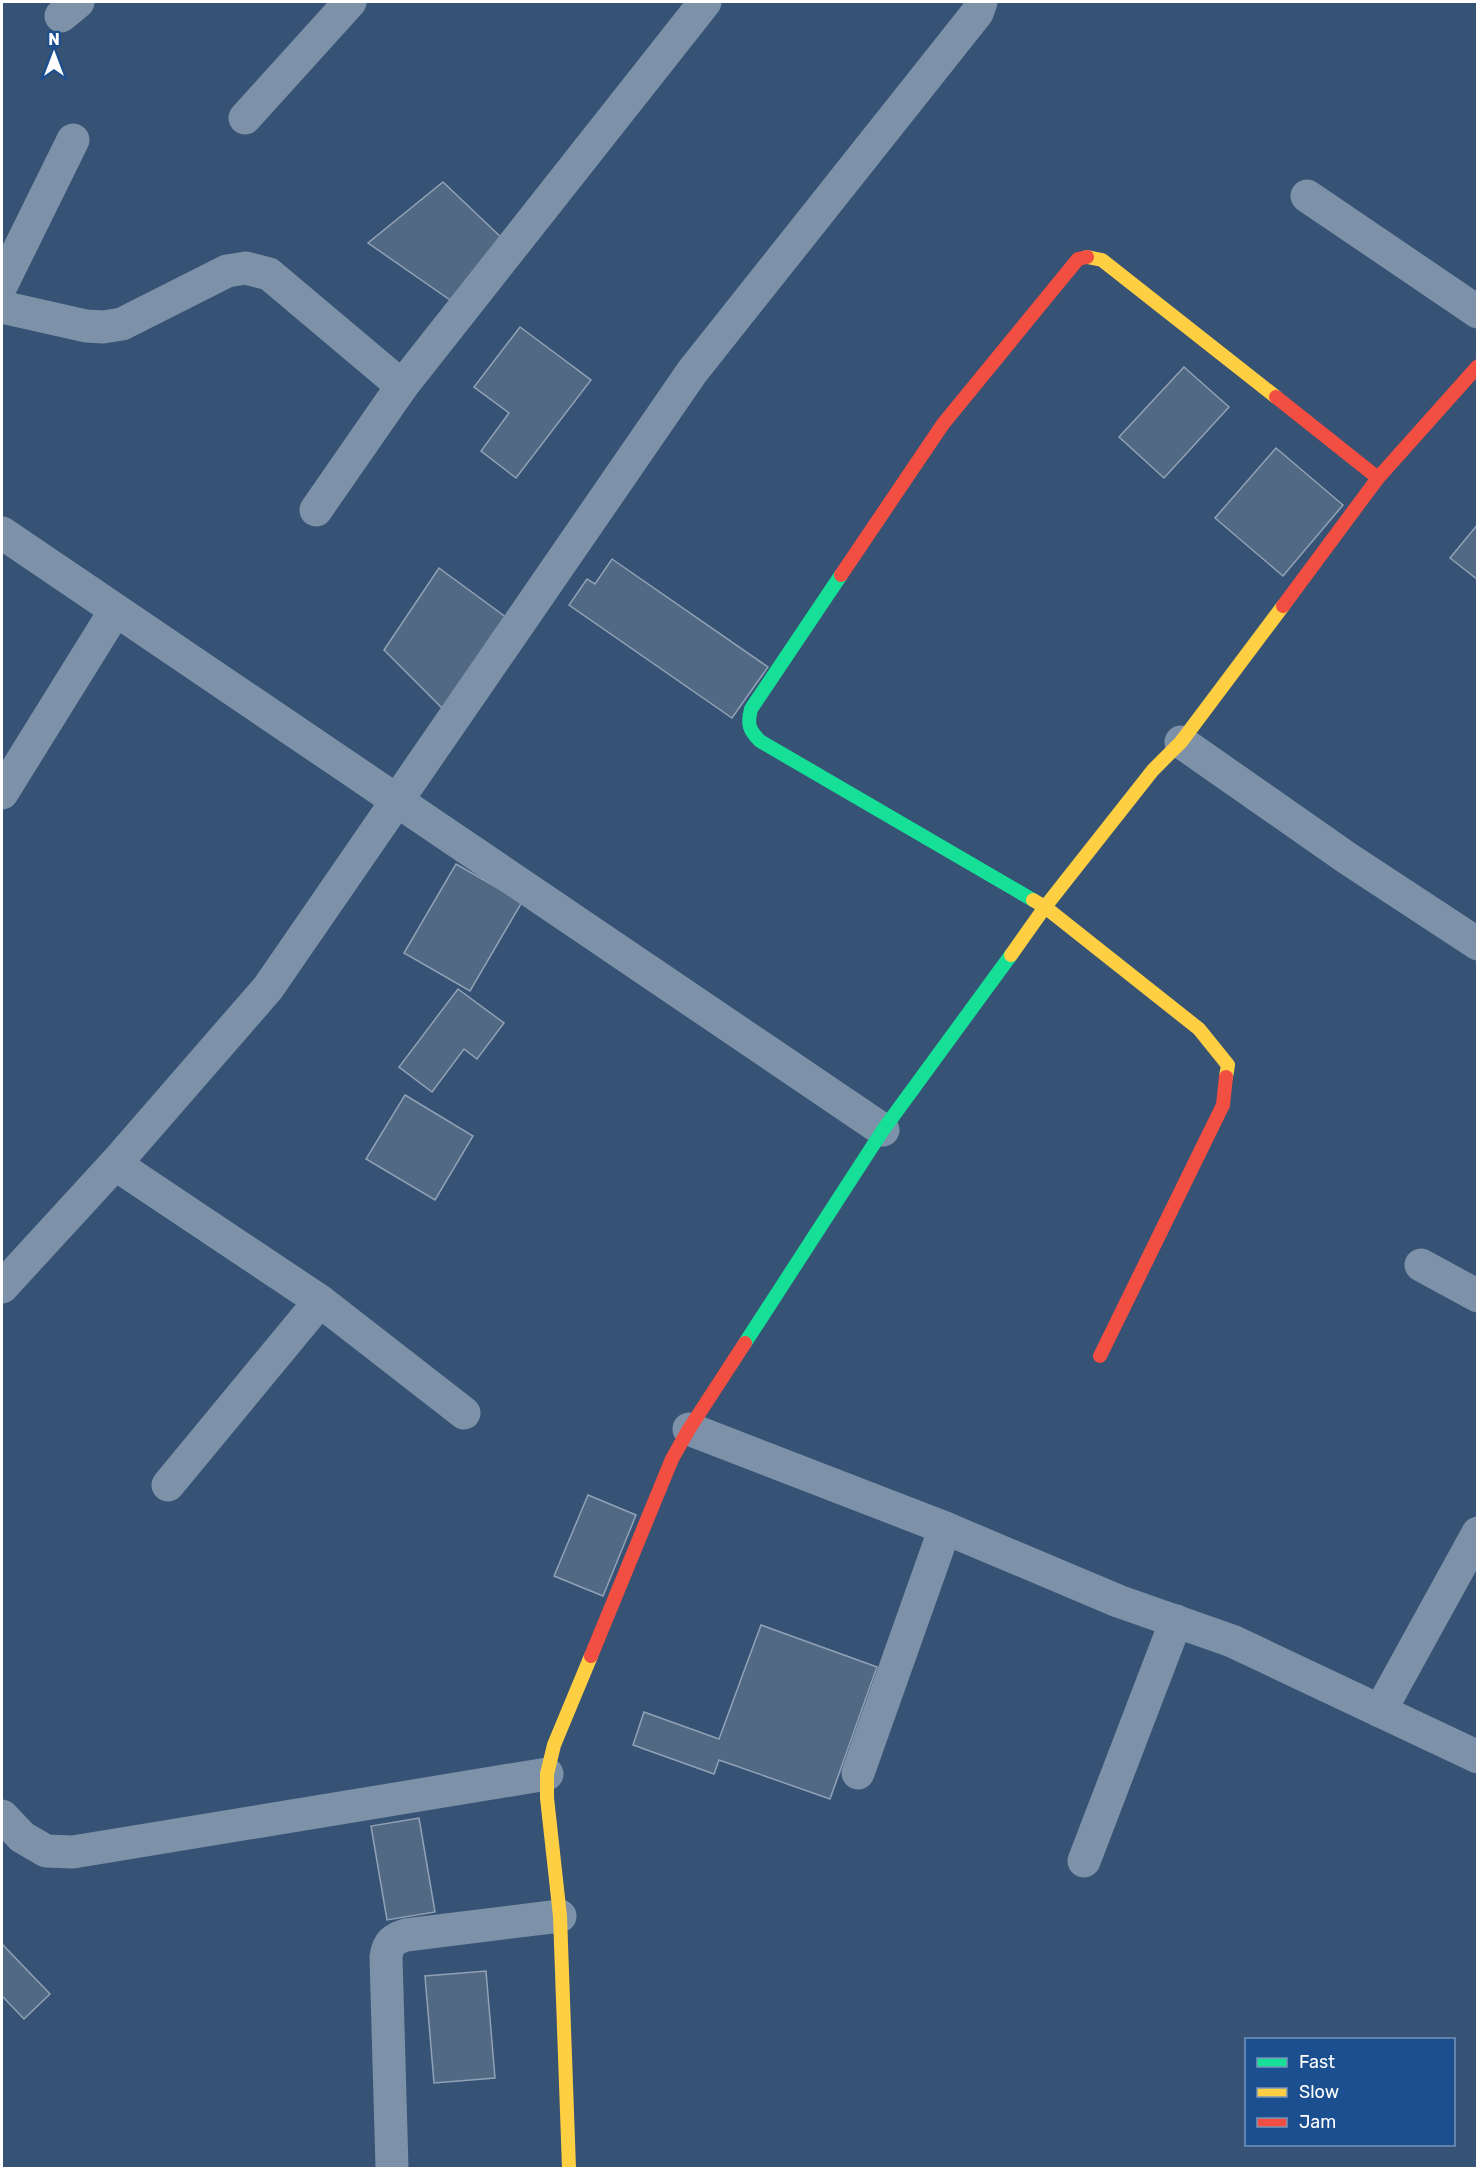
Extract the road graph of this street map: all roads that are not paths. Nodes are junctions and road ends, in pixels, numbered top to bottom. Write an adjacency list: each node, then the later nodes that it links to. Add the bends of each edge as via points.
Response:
1 (350, 2): 4 (street)
2 (705, 2): 11 (street)
3 (981, 2): 18 (street, via 970,22 692,372)
4 (245, 118)
5 (74, 140): 7 (street)
6 (1307, 195): 9 (street)
7 (2, 284)
8 (2, 307): 11 (street, via 104,327 122,324 227,271 246,268 269,274)
9 (1478, 312)
10 (1478, 366): 12 (street)
11 (402, 386): 13 (street)
12 (1378, 478): 16 (street); 19 (street, via 1102,260 1088,257 1069,267 943,424 752,709 749,730 760,741)
13 (315, 510)
14 (2, 533): 15 (street)
15 (115, 610): 17 (street); 18 (street)
16 (1181, 742): 19 (street, via 1153,770); 20 (street)
17 (2, 794)
18 (398, 800): 21 (street); 22 (street, via 268,988)
19 (1046, 908): 21 (street); 27 (street, via 1199,1029 1228,1065 1223,1105)
20 (1478, 944)
21 (883, 1130): 29 (street)
22 (115, 1164): 24 (street); 26 (street)
23 (1421, 1265): 25 (street)
24 (2, 1287)
25 (1478, 1296)
26 (320, 1300): 28 (street); 30 (street)
27 (1100, 1356)
28 (464, 1413)
29 (689, 1429): 31 (street); 37 (street, via 672,1459 554,1745)
30 (168, 1485)
31 (945, 1528): 33 (street, via 1118,1601); 36 (street)
32 (1478, 1533): 34 (street)
33 (1176, 1621): 34 (street, via 1232,1641); 39 (street)
34 (1380, 1711): 35 (street)
35 (1478, 1757)
36 (858, 1773)
37 (547, 1774): 38 (street, via 73,1852 46,1851 22,1837); 40 (street)
38 (2, 1816)
39 (1084, 1861)
40 (560, 1916): 41 (street, via 406,1935 393,1939 387,1948); 42 (street)
41 (392, 2169)
42 (569, 2169)

